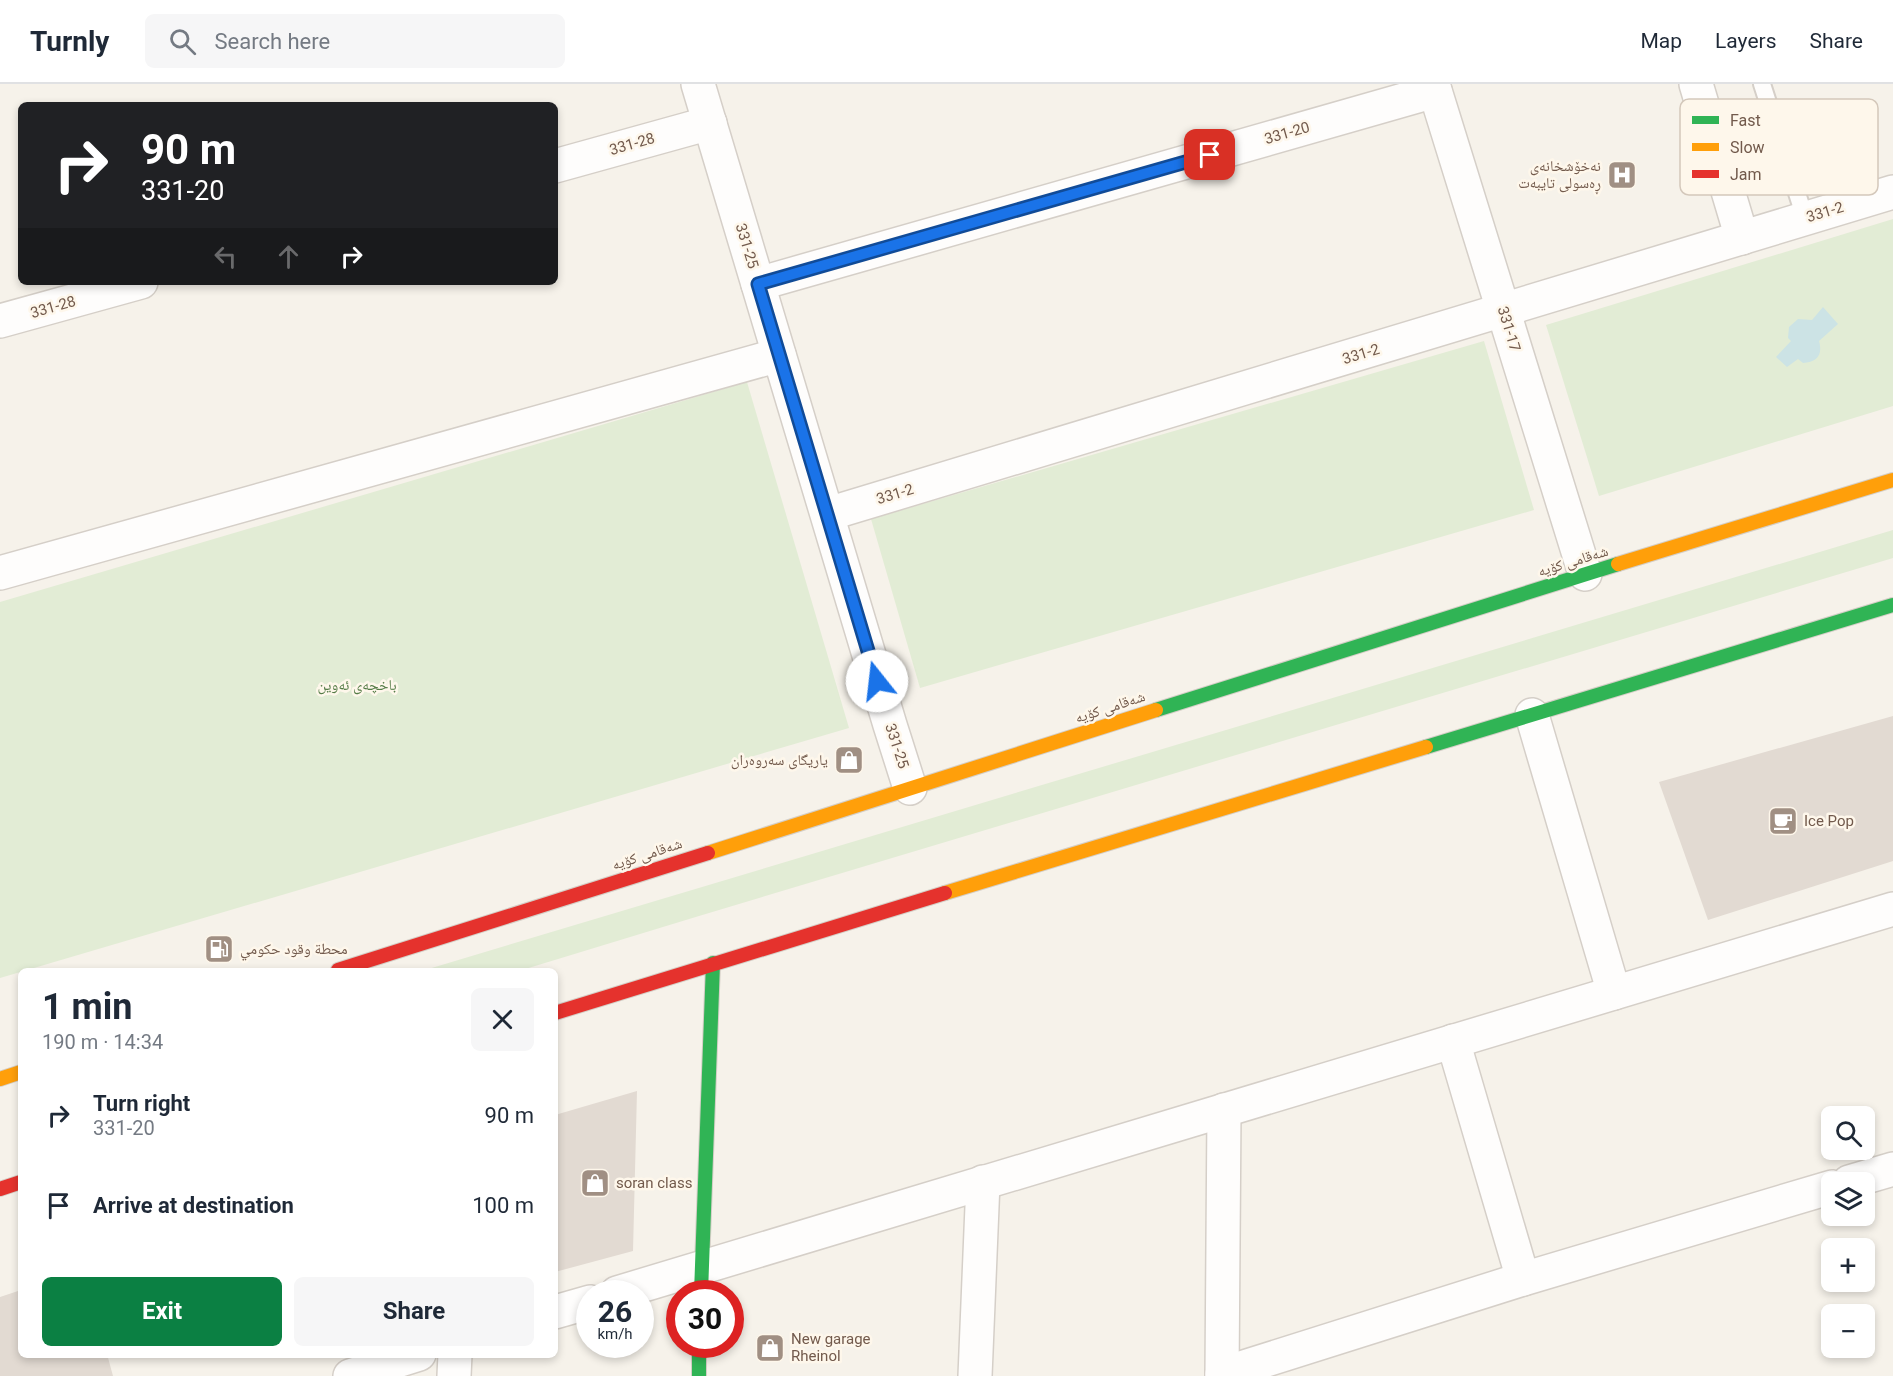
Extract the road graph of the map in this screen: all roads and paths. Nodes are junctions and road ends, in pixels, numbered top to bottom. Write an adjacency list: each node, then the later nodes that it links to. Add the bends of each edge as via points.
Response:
1 (698, 84): 7 (street, 331-25)
2 (1696, 84): 5 (street)
3 (1762, 84): 6 (lane)
4 (1434, 87): 14 (street, 331-20); 16 (street, 331-17)
5 (1700, 99)
6 (1767, 99)
7 (710, 123): 8 (street, 331-28); 14 (street, 331-25)
8 (558, 165)
9 (1893, 192): 12 (street, 331-2)
10 (1729, 195): 13 (street)
11 (1798, 195): 12 (lane)
12 (1805, 218): 13 (street, 331-2)
13 (1742, 238): 16 (street, 331-2)
14 (758, 284): 18 (street, 331-25)
15 (130, 285): 17 (street, 331-28)
16 (1504, 311): 20 (street, 331-2); 22 (street, 331-17)
17 (0, 321)
18 (779, 355): 20 (street, 331-25); 21 (street)
19 (1893, 480): 22 (main road, شەقامی کۆیە)
20 (828, 514): 25 (street, 331-25)
21 (0, 573)
22 (1585, 574): 25 (main road, شەقامی کۆیە)
23 (1893, 605): 24 (main road)
24 (1532, 715): 27 (main road); 29 (street)
25 (910, 788): 28 (main road, شەقامی کۆیە)
26 (1893, 909): 29 (street)
27 (713, 963): 30 (main road); 41 (main road)
28 (344, 968)
29 (1614, 993): 31 (street)
30 (558, 1012)
31 (1453, 1041): 34 (street); 42 (street)
32 (18, 1073): 33 (main road)
33 (0, 1079)
34 (1224, 1110): 37 (street); 48 (street)
35 (1893, 1169): 36 (street)
36 (1875, 1174)
37 (983, 1182): 41 (street); 52 (street)
38 (18, 1183): 39 (main road)
39 (0, 1189)
40 (1821, 1190): 42 (street)
41 (701, 1280)
42 (1523, 1280): 48 (street)
43 (576, 1306): 44 (street)
44 (558, 1311)
45 (406, 1358): 49 (street)
46 (455, 1358): 50 (street)
47 (699, 1358): 51 (main road)
48 (1222, 1375)
49 (350, 1376)
50 (454, 1376)
51 (699, 1376)
52 (975, 1376)

